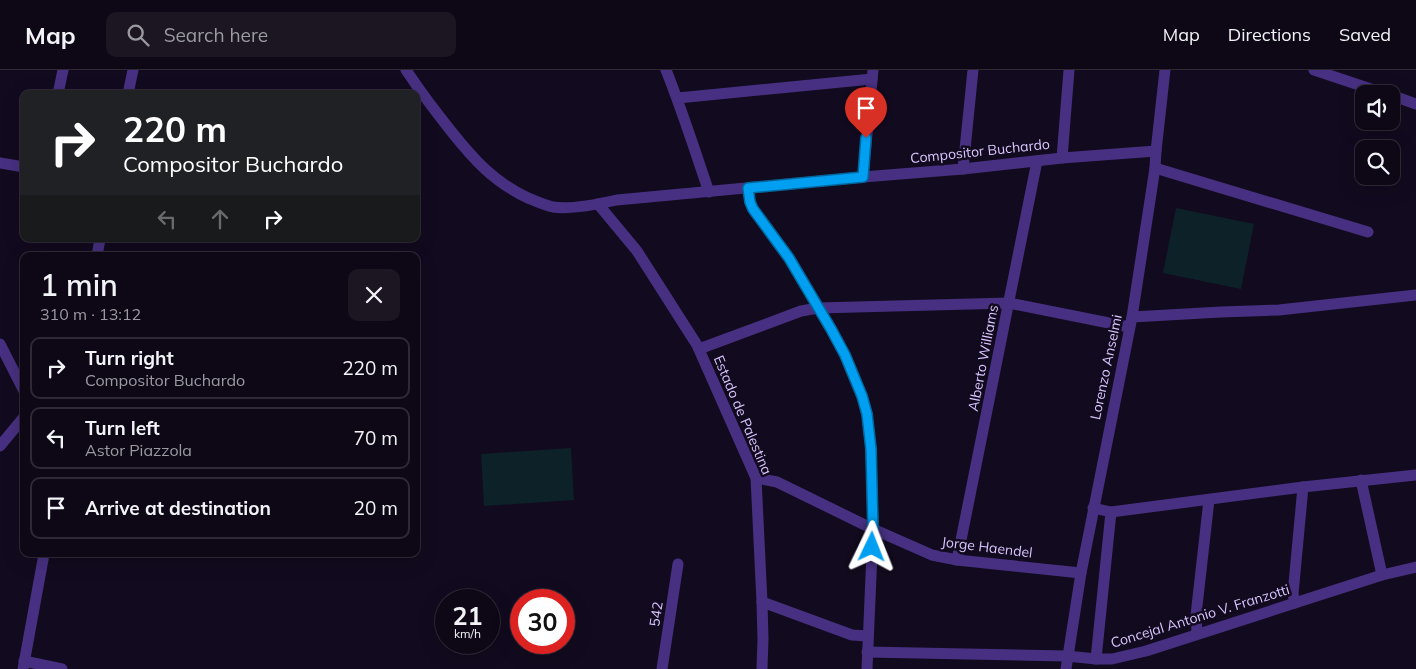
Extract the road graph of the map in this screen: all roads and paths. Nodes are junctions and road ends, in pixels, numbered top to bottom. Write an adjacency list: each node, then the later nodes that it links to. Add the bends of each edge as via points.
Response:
1 (63, 70): 11 (street)
2 (133, 70): 12 (street)
3 (406, 70): 13 (street, Compositor Buchardo)
4 (666, 70): 14 (street)
5 (973, 70): 24 (street)
6 (1070, 70): 19 (street)
7 (1165, 70): 18 (street, Lorenzo Anselmi)
8 (1314, 70): 10 (street)
9 (873, 74): 14 (street); 25 (street)
10 (1359, 85)
11 (59, 90)
12 (129, 90)
13 (415, 90)
14 (678, 98): 27 (street)
15 (1400, 99): 17 (street)
16 (421, 102): 28 (street, Compositor Buchardo, via 472,158 513,191 553,207)
17 (1416, 104)
18 (1156, 151): 19 (street, Compositor Buchardo); 23 (street, Lorenzo Anselmi)
19 (1062, 158): 20 (street, Compositor Buchardo)
20 (1037, 162): 24 (street, Compositor Buchardo); 31 (street, Alberto Williams)
21 (0, 163): 22 (street)
22 (20, 166)
23 (1155, 168): 29 (street); 33 (street, Lorenzo Anselmi)
24 (963, 169): 25 (street, Compositor Buchardo)
25 (863, 177): 26 (street, Compositor Buchardo)
26 (748, 188): 27 (street, Compositor Buchardo); 32 (street, via 753,209 789,258)
27 (709, 192): 28 (street, Compositor Buchardo)
28 (598, 204): 35 (street, Estado de Palestina, via 637,251)
29 (1368, 232)
30 (1416, 294): 33 (street, via 1279,310 1221,312)
31 (1009, 303): 32 (street); 33 (street); 48 (street, Alberto Williams)
32 (818, 308): 35 (street, via 801,311); 46 (street, via 845,355 867,414)
33 (1130, 322): 44 (street, Lorenzo Anselmi)
34 (0, 344): 36 (street)
35 (699, 349): 40 (street, Estado de Palestina)
36 (20, 383)
37 (20, 422): 38 (street)
38 (0, 446)
39 (1416, 475): 41 (street)
40 (756, 478): 46 (street, Jorge Haendel, via 777,482); 53 (street, Estado de Palestina)
41 (1361, 480): 42 (street); 52 (street)
42 (1303, 487): 43 (street); 54 (street, via 1293,594)
43 (1210, 500): 45 (street); 55 (street, via 1196,615)
44 (1093, 508): 45 (street); 51 (street, Lorenzo Anselmi)
45 (1111, 512): 59 (street)
46 (873, 529): 48 (street, Jorge Haendel, via 932,554); 56 (street)
47 (43, 557): 60 (street)
48 (957, 560): 51 (street, Jorge Haendel)
49 (678, 564): 62 (street, 542)
50 (1416, 567): 52 (street, Concejal Antonio V. Franzotti)
51 (1080, 573): 58 (street, Lorenzo Anselmi)
52 (1382, 576): 54 (street, Concejal Antonio V. Franzotti)
53 (762, 602): 56 (street, via 852,635); 63 (street, Estado de Palestina)
54 (1295, 603): 55 (street, Concejal Antonio V. Franzotti)
55 (1197, 633): 59 (street, Concejal Antonio V. Franzotti, via 1127,656)
56 (868, 636): 57 (street)
57 (867, 652): 58 (street, Concejal Antonio V. Franzotti); 64 (street)
58 (1068, 656): 59 (street, Concejal Antonio V. Franzotti); 65 (street, Lorenzo Anselmi)
59 (1096, 659)
60 (24, 665): 61 (street)
61 (62, 669)
62 (662, 669)
63 (762, 669)
64 (867, 669)
65 (1066, 669)

